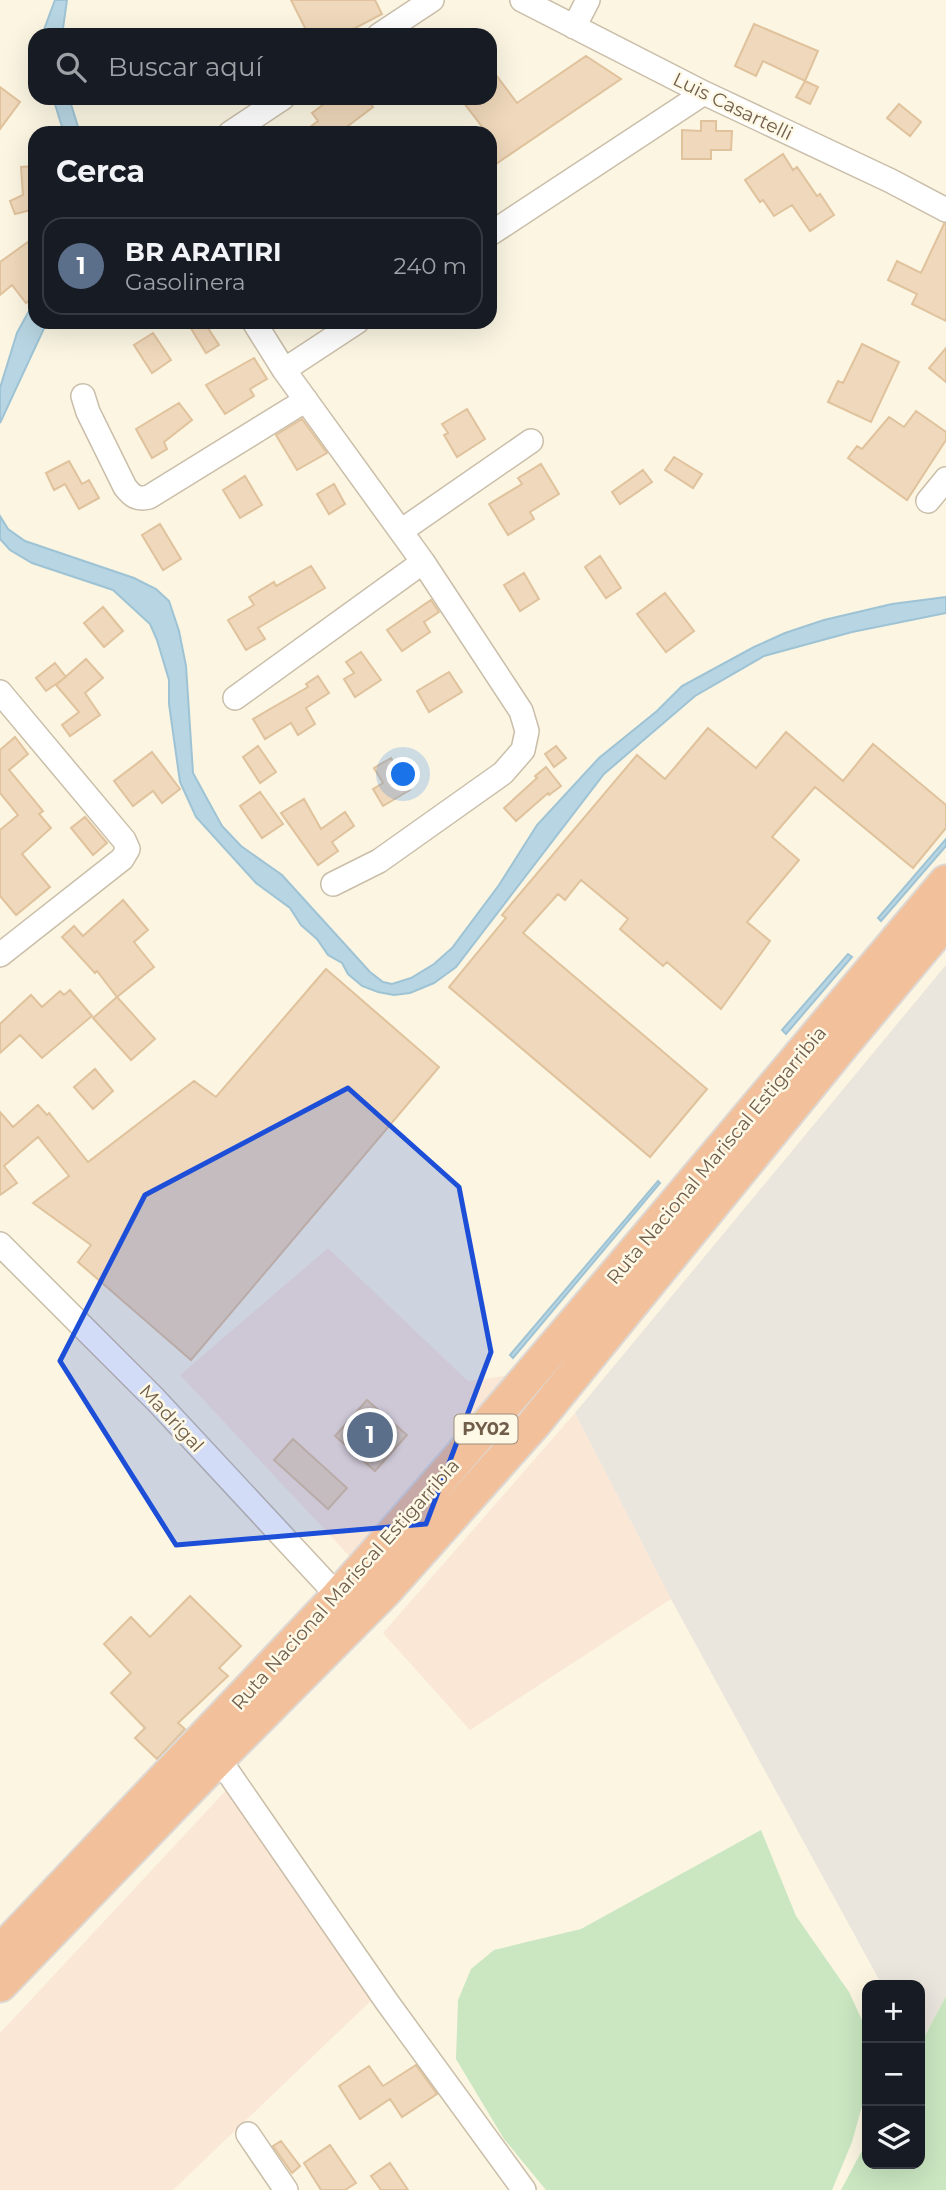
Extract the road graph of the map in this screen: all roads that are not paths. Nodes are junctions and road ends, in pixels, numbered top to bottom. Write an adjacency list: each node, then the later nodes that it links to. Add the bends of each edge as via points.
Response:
1 (432, 0): 5 (street)
2 (522, 0): 4 (street, Luis Casartelli)
3 (588, 0): 4 (street)
4 (574, 27): 6 (street, Luis Casartelli)
5 (390, 28)
6 (704, 93): 9 (street, Luis Casartelli); 10 (street)
7 (273, 105): 8 (street)
8 (241, 126)
9 (946, 210)
10 (497, 229)
11 (258, 329): 13 (street)
12 (346, 329): 13 (street)
13 (284, 370): 15 (street)
14 (83, 396): 15 (street, via 125,487 142,499)
15 (306, 400): 19 (street)
16 (531, 441): 19 (street)
17 (946, 479): 18 (street)
18 (928, 501)
19 (401, 531): 20 (street)
20 (423, 562): 22 (street); 24 (street, via 521,711 527,731 523,750 503,773 389,854)
21 (0, 692): 26 (street, via 128,849 122,859)
22 (235, 698)
23 (946, 882): 28 (highway, Ruta Nacional Mariscal Estigarribia / PY02, via 487,1428)
24 (333, 884)
25 (946, 921): 29 (highway, Ruta Nacional Mariscal Estigarribia / PY02, via 533,1425 386,1590)
26 (0, 954)
27 (0, 1244): 28 (street, Madrigal, via 155,1399)
28 (338, 1597): 29 (highway, Ruta Nacional Mariscal Estigarribia / PY02)
29 (212, 1748): 30 (highway, Ruta Nacional Mariscal Estigarribia / PY02); 31 (highway, Ruta Nacional Mariscal Estigarribia / PY02); 34 (street, via 387,2002)
30 (0, 1952)
31 (0, 1985)
32 (248, 2134): 33 (street)
33 (286, 2190)
34 (524, 2190)

